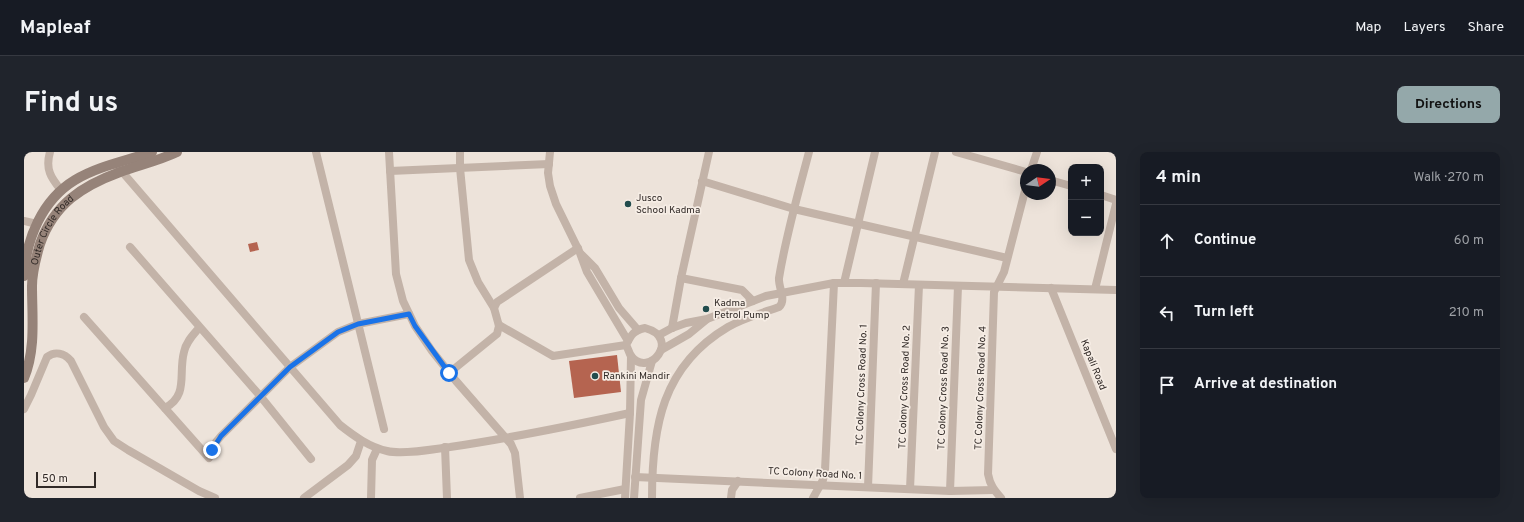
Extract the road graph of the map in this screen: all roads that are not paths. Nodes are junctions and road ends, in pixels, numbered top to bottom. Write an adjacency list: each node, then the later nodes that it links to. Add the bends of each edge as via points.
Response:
1 (50, 152): 24 (street, via 49,172)
2 (152, 152): 14 (main road, Outer Circle Road)
3 (177, 152): 17 (main road, Outer Circle Road, via 166,158)
4 (316, 152): 55 (street)
5 (389, 152): 20 (street)
6 (460, 152): 18 (street)
7 (550, 152): 15 (street)
8 (709, 152): 21 (street)
9 (809, 152): 29 (street)
10 (875, 152): 32 (street)
11 (935, 152): 33 (street)
12 (956, 152): 19 (street)
13 (1037, 152): 16 (street)
14 (125, 156): 17 (main road, Outer Circle Road)
15 (549, 164): 18 (street); 35 (street, via 550,186 556,204)
16 (1033, 164)
17 (118, 168): 24 (main road, Outer Circle Road, via 85,175); 65 (street); 67 (main road, Outer Circle Road, via 66,201 45,231 32,278 32,353)
18 (460, 168): 20 (street); 51 (street, via 469,260 478,282)
19 (1020, 170)
20 (390, 171): 52 (street, via 396,274)
21 (702, 181): 29 (street); 38 (street)
22 (1056, 182): 23 (street)
23 (1068, 185)
24 (61, 190): 31 (main road, Outer Circle Road)
25 (1104, 196): 27 (street)
26 (1023, 200): 36 (street, TC Colony Cross Road No. 4)
27 (1116, 200)
28 (1116, 204): 47 (street)
29 (794, 209): 32 (street); 49 (street, via 779,280)
30 (24, 221): 31 (street)
31 (37, 224): 37 (main road, Outer Circle Road, via 29,247)
32 (857, 224): 33 (street); 40 (street)
33 (915, 236): 36 (street); 42 (street)
34 (130, 247): 57 (street)
35 (579, 251): 51 (street, via 497,302); 59 (street, via 595,268 620,308); 61 (street, via 587,272)
36 (1007, 258): 45 (street, TC Colony Cross Road No. 4)
37 (24, 276)
38 (681, 278): 50 (street, via 742,290); 58 (street)
39 (834, 283): 40 (street); 49 (street); 82 (street, via 825,470)
40 (844, 283): 41 (street)
41 (876, 283): 42 (street); 83 (street, TC Colony Cross Road No. 1)
42 (903, 284): 43 (street)
43 (919, 285): 44 (street); 85 (street, TC Colony Cross Road No. 2)
44 (958, 286): 45 (street); 87 (street, TC Colony Cross Road No. 3)
45 (996, 286): 46 (street); 86 (street, TC Colony Cross Road No. 4, via 988,474)
46 (1051, 288): 47 (street); 77 (street, Kapali Road)
47 (1095, 289): 48 (street)
48 (1116, 290)
49 (781, 292): 50 (street); 80 (street, via 782,302 779,307 729,326 710,339 692,356 676,378 663,403 657,430)
50 (753, 301): 54 (street)
51 (494, 308): 56 (street)
52 (409, 314): 55 (street); 66 (street)
53 (84, 317): 69 (street)
54 (707, 319): 58 (street); 62 (street, via 689,334)
55 (358, 324): 65 (street, via 338,332); 72 (street)
56 (499, 324): 61 (street, via 553,356); 66 (street, via 496,334)
57 (199, 328): 68 (street); 69 (street, via 184,351 181,390 176,399)
58 (672, 328): 60 (street)
59 (638, 330): 60 (street, via 645,328); 61 (street)
60 (659, 335): 62 (street, via 662,342)
61 (627, 343): 63 (street)
62 (661, 350): 64 (street)
63 (631, 356): 64 (street, via 644,363); 71 (street)
64 (652, 362): 79 (street, via 641,400)
65 (290, 367): 68 (street); 74 (street, via 340,425)
66 (449, 373): 73 (street)
67 (24, 378)
68 (261, 397): 69 (street, via 221,436 209,458); 78 (street)
69 (164, 408)
70 (24, 409): 88 (street, via 46,357 62,354 71,361 108,435)
71 (630, 413): 73 (street); 84 (street)
72 (384, 430)
73 (506, 439): 75 (street); 93 (street, via 515,453)
74 (361, 441): 76 (street); 90 (street, via 356,456 348,465)
75 (445, 447): 76 (street, via 389,452); 92 (street)
76 (377, 449): 91 (street, via 372,460)
77 (1116, 449)
78 (311, 459)
79 (635, 477): 80 (street, TC Colony Road No. 1); 96 (street)
80 (652, 478): 81 (street, TC Colony Road No. 1); 97 (street)
81 (738, 481): 82 (street, TC Colony Road No. 1); 98 (street, via 732,490)
82 (820, 484): 83 (street, TC Colony Road No. 1); 99 (street)
83 (868, 487): 85 (street, TC Colony Road No. 1)
84 (625, 489): 94 (street); 95 (street)
85 (910, 489): 87 (street, TC Colony Road No. 1)
86 (993, 490): 87 (street, TC Colony Road No. 1); 100 (street)
87 (950, 491)
88 (197, 495): 89 (street)
89 (215, 498)
90 (304, 498)
91 (371, 498)
92 (447, 498)
93 (520, 498)
94 (580, 498)
95 (625, 498)
96 (634, 498)
97 (652, 498)
98 (731, 498)
99 (814, 498)
100 (1002, 498)

